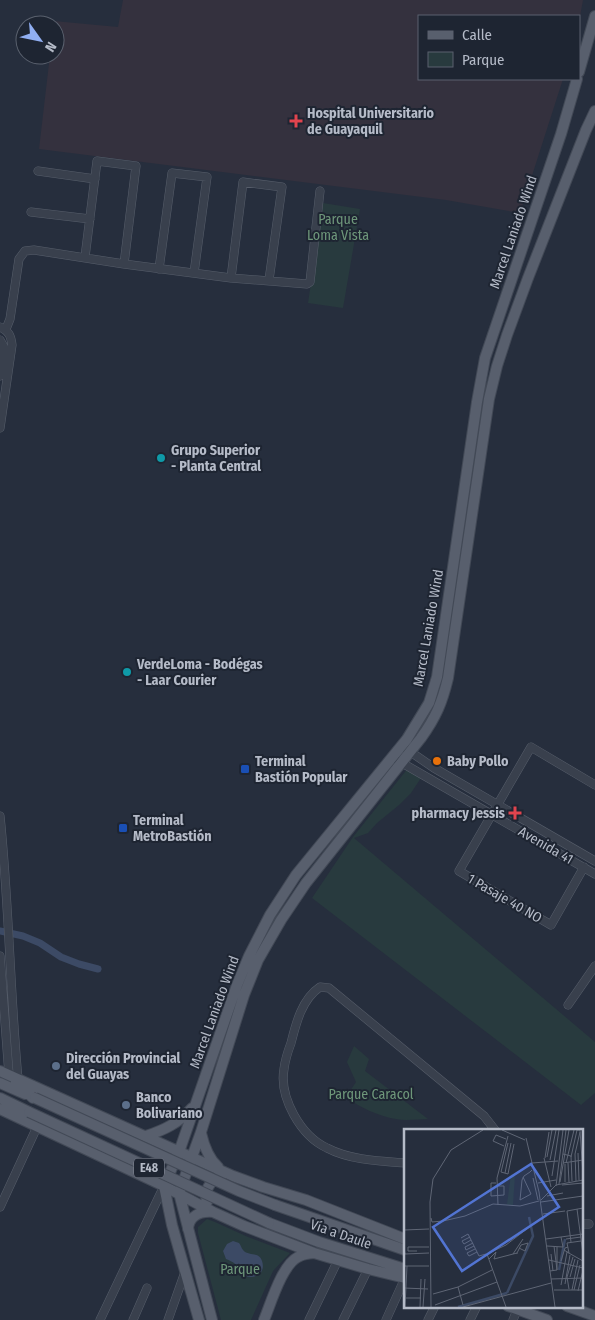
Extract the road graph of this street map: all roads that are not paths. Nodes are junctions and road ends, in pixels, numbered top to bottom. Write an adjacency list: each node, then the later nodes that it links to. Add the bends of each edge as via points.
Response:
1 (595, 16): 2 (main road)
2 (580, 68)
3 (577, 80): 20 (main road, Marcel Laniado Wind, via 485,358 436,677 429,704)
4 (595, 111): 21 (main road, Marcel Laniado Wind, via 496,366 488,399 446,687 432,724)
5 (38, 171): 6 (street)
6 (95, 179): 9 (street); 11 (street, via 97,161 136,166)
7 (320, 191): 15 (street, via 310,282)
8 (31, 212): 9 (street)
9 (90, 219): 10 (street)
10 (85, 257): 11 (street); 16 (street, via 25,251 19,258 10,319)
11 (124, 264): 12 (street)
12 (159, 269): 13 (street); 13 (street, via 172,173 207,177)
13 (194, 273): 14 (street)
14 (231, 278): 15 (street); 15 (street, via 244,182 282,187)
15 (269, 280)
16 (3, 328): 19 (street, via 11,336 12,345)
17 (0, 340): 18 (street, via 4,347)
18 (0, 376)
19 (0, 428)
20 (402, 746): 21 (street, Avenida 41); 22 (main road, Marcel Laniado Wind)
21 (410, 752): 23 (main road, Marcel Laniado Wind); 25 (street, Avenida 41)
22 (392, 757): 23 (street, Avenida 41); 38 (main road, Marcel Laniado Wind, via 296,875 270,915 236,985)
23 (402, 763): 26 (street, Avenida 41); 42 (main road, Marcel Laniado Wind, via 306,883 258,960)
24 (595, 785): 25 (street, via 532,747)
25 (498, 805): 26 (street); 28 (street, Avenida 41)
26 (492, 814): 29 (street, Avenida 41); 29 (street, 1 Pasaje 40 NO, via 459,871 551,925)
27 (0, 816): 34 (street, via 6,905)
28 (595, 861)
29 (584, 868): 30 (street, Avenida 41)
30 (595, 874)
31 (0, 956): 34 (street)
32 (595, 966): 33 (street)
33 (568, 1005)
34 (7, 1076): 37 (main road); 43 (main road, E48)
35 (0, 1083): 37 (main road, E48)
36 (0, 1098): 59 (main road, Vía a Daule / E48, bridge, via 270,1223)
37 (34, 1098): 55 (main road, Vía a Daule / E48, bridge, via 239,1191)
38 (196, 1104): 43 (main road, via 173,1125); 44 (main road, Marcel Laniado Wind)
39 (0, 1109): 40 (main road, E48)
40 (37, 1127): 49 (main road, E48); 51 (street)
41 (494, 1129): 46 (street, via 484,1116 329,988 320,987 303,1005 284,1070 286,1094 293,1115 307,1134 326,1148 353,1158)
42 (201, 1132): 45 (main road, Marcel Laniado Wind); 47 (main road, via 207,1154)
43 (146, 1136): 44 (main road, E48)
44 (179, 1152): 45 (main road, E48); 49 (main road, Marcel Laniado Wind)
45 (192, 1158): 47 (main road, E48); 50 (main road, Marcel Laniado Wind)
46 (404, 1164)
47 (222, 1171): 48 (main road, E48)
48 (233, 1176): 52 (main road, via 217,1177 207,1189 208,1205); 54 (main road, Vía a Daule / E48, via 306,1200)
49 (164, 1186): 50 (main road, E48); 60 (main road); 69 (street)
50 (179, 1193): 52 (main road, E48); 53 (main road)
51 (0, 1207)
52 (213, 1212): 53 (main road, via 198,1213 192,1218); 56 (main road, E48)
53 (188, 1233): 73 (main road)
54 (404, 1239)
55 (404, 1250)
56 (314, 1253): 57 (main road, Vía a Daule / E48); 74 (main road, via 304,1254 290,1263)
57 (338, 1260): 58 (main road, Vía a Daule / E48); 75 (street)
58 (368, 1269): 61 (main road, Vía a Daule / E48); 76 (street)
59 (404, 1269)
60 (185, 1272): 71 (street); 72 (main road)
61 (404, 1278)
62 (404, 1280): 77 (street)
63 (147, 1288): 70 (street)
64 (434, 1308): 78 (street)
65 (475, 1308): 79 (street)
66 (512, 1308): 80 (street); 81 (main road)
67 (573, 1308): 68 (main road)
68 (595, 1316)
69 (100, 1320)
70 (133, 1320)
71 (168, 1320)
72 (199, 1320)
73 (212, 1320)
74 (264, 1320)
75 (309, 1320)
76 (344, 1320)
77 (386, 1320)
78 (428, 1320)
79 (470, 1320)
80 (513, 1320)
81 (547, 1320)

